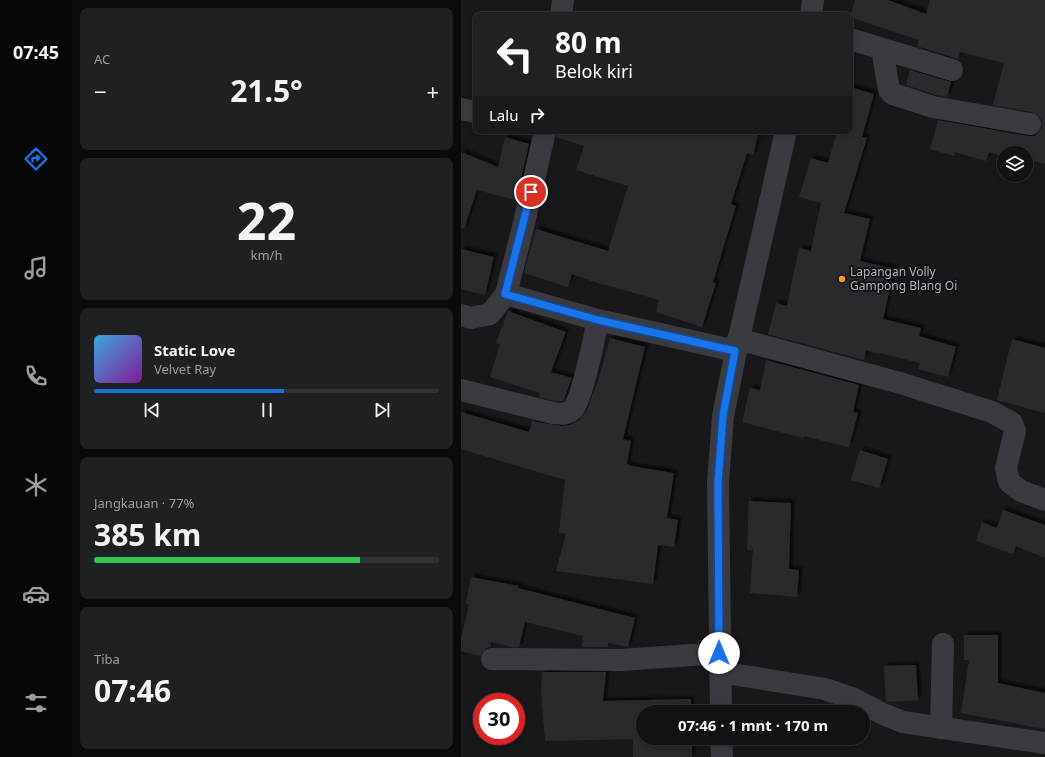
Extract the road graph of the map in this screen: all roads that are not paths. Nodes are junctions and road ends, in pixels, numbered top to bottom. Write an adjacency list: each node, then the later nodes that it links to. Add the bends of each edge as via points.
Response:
1 (563, 0): 3 (street)
2 (813, 0): 4 (street)
3 (561, 12)
4 (811, 12)
5 (853, 40): 6 (street)
6 (882, 49): 7 (street); 10 (street, via 889,90 893,94 933,107)
7 (953, 70)
8 (461, 109): 9 (street)
9 (473, 111)
10 (1030, 124)
11 (544, 134): 13 (street)
12 (785, 134): 16 (street)
13 (505, 294): 14 (street, via 490,314 471,318); 15 (street)
14 (461, 315)
15 (598, 320): 16 (street); 17 (street, via 580,397 574,409 565,415)
16 (737, 345): 18 (street, via 900,382 992,412 1012,423 1015,431 1006,468 1009,482 1021,491); 21 (street, via 723,416 718,483)
17 (461, 390)
18 (1045, 500)
19 (943, 644): 23 (street)
20 (492, 659): 21 (street)
21 (720, 662): 22 (street); 23 (street, via 825,689 903,722)
22 (721, 705)
23 (941, 728): 24 (street)
24 (1045, 743)
25 (721, 745): 26 (street)
26 (722, 757)

